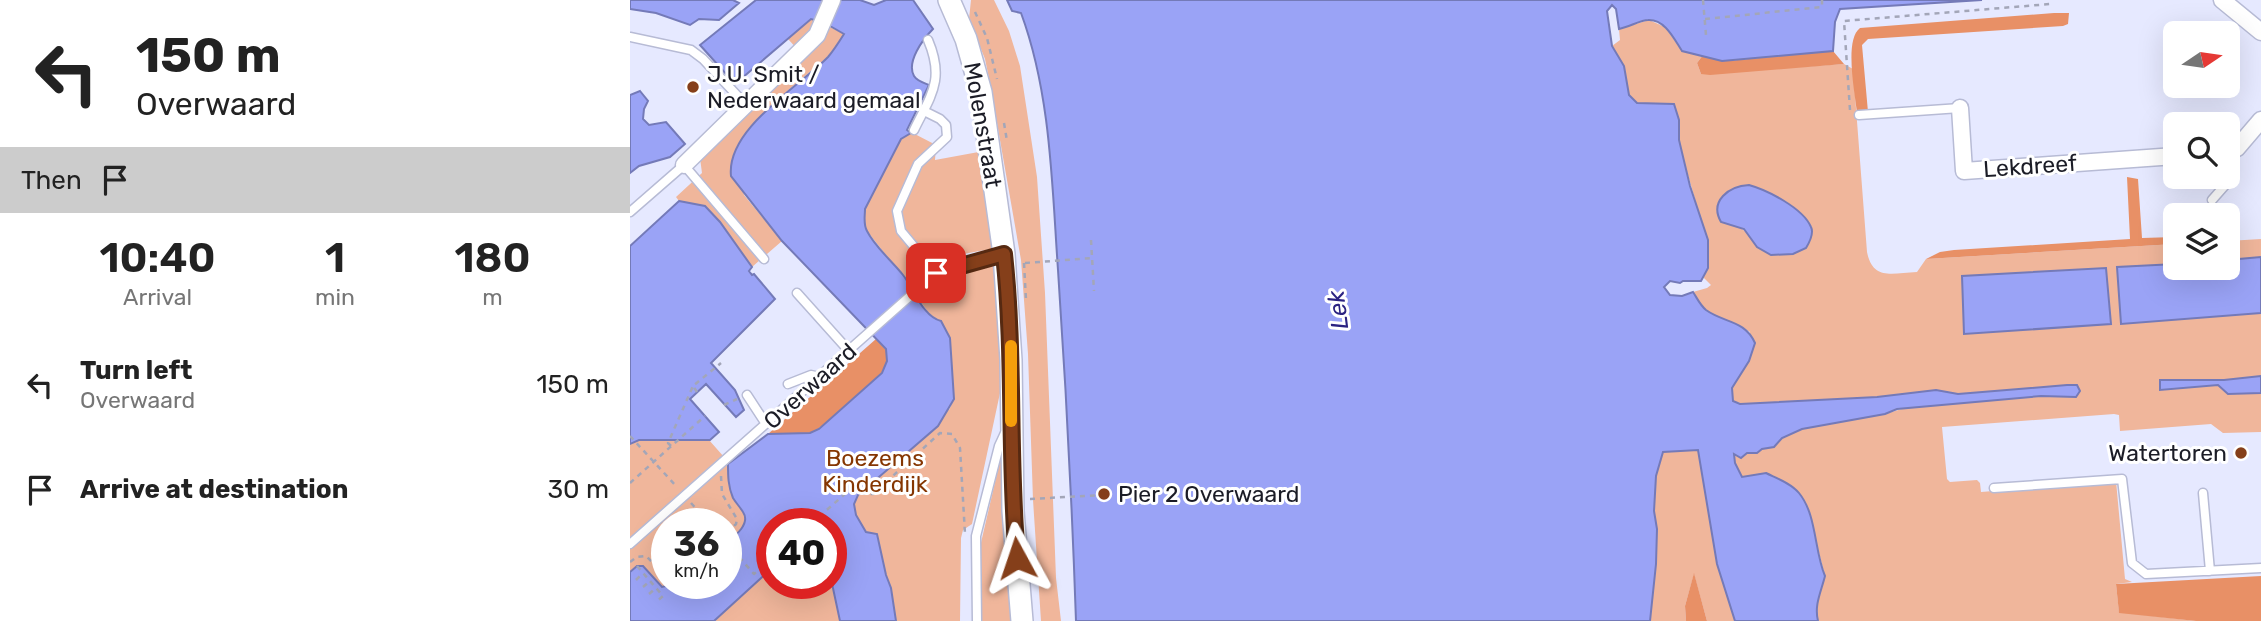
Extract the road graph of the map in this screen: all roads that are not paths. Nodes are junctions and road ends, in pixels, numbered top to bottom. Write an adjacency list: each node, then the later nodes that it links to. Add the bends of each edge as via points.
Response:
1 (832, 0): 7 (street, via 809,44)
2 (949, 0): 19 (street, Molenstraat, via 978,79)
3 (2222, 0): 4 (street)
4 (2261, 32)
5 (630, 37): 7 (lane, via 691,50)
6 (928, 40): 9 (lane, via 937,73)
7 (746, 104): 15 (street)
8 (1960, 108): 10 (lane, Lekdreef); 14 (street, Lekdreef, via 1964,171)
9 (923, 111): 12 (lane); 21 (lane, via 946,125 947,137 918,164 897,211 901,231)
10 (1859, 115)
11 (2261, 120): 13 (street)
12 (914, 130)
13 (2240, 142)
14 (2163, 157)
15 (684, 165): 18 (lane); 20 (lane)
16 (2222, 189): 17 (lane)
17 (2212, 200)
18 (630, 212)
19 (1004, 254): 21 (lane, Overwaard); 27 (street, Molenstraat)
20 (764, 258)
21 (936, 273): 23 (lane, Overwaard)
22 (796, 293): 23 (lane)
23 (849, 351): 24 (lane, Overwaard)
24 (820, 377): 25 (lane, via 811,375); 28 (lane, Overwaard)
25 (788, 384)
26 (744, 396): 28 (lane)
27 (1011, 421): 34 (lane, via 999,446 976,536); 35 (street, Molenstraat)
28 (764, 427): 31 (lane, Overwaard)
29 (1994, 488): 33 (lane, via 2122,479 2132,563 2146,574)
30 (2203, 494): 33 (lane)
31 (630, 544)
32 (2261, 568): 33 (lane)
33 (2210, 571)
34 (977, 621)
35 (1022, 621)

